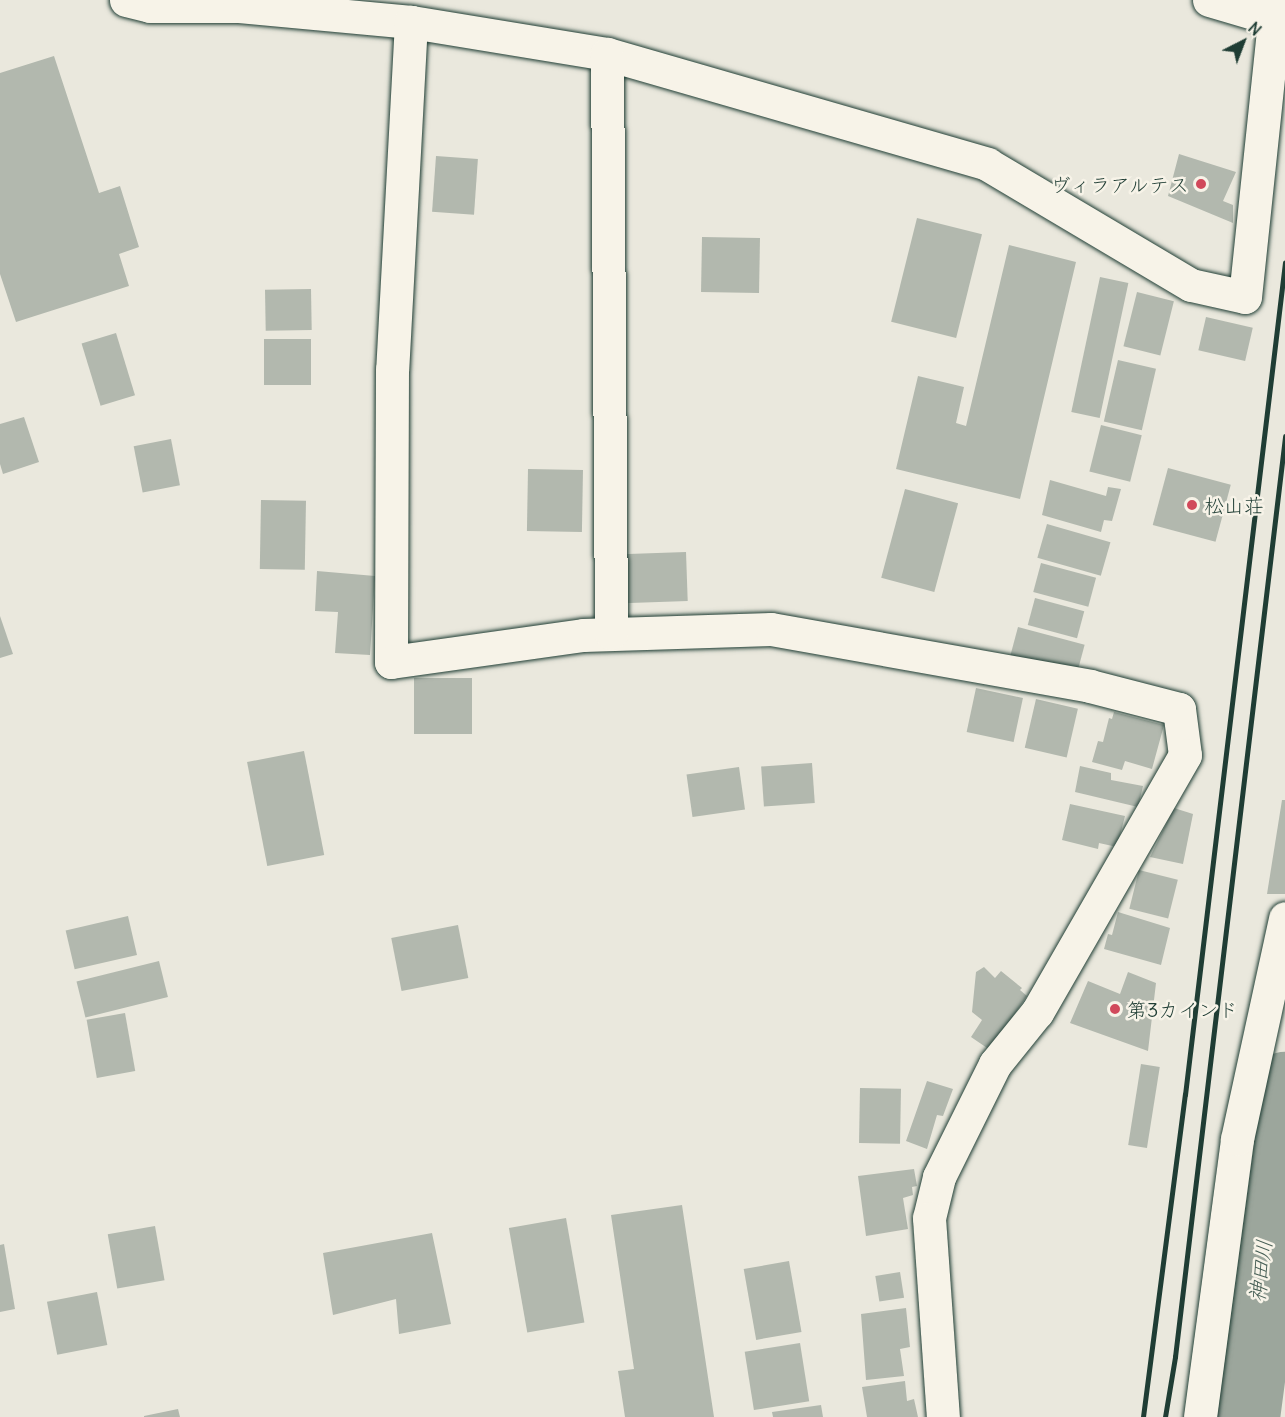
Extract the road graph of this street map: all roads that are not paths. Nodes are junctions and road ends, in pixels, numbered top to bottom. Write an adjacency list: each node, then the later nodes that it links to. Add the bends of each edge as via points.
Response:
1 (126, 0): 4 (street, via 150,6 238,6)
2 (1209, 0): 3 (street)
3 (1275, 9): 5 (street, via 1245,297 1191,285 987,164)
4 (411, 22): 5 (street); 6 (street, via 392,369 392,662)
5 (607, 54): 6 (street)
6 (611, 633): 8 (street, via 771,629 1090,686 1179,710 1185,755 1037,1012 995,1064 939,1177 929,1218)
7 (1285, 918): 9 (street, via 1237,1139)
8 (943, 1417)
9 (1200, 1417)

